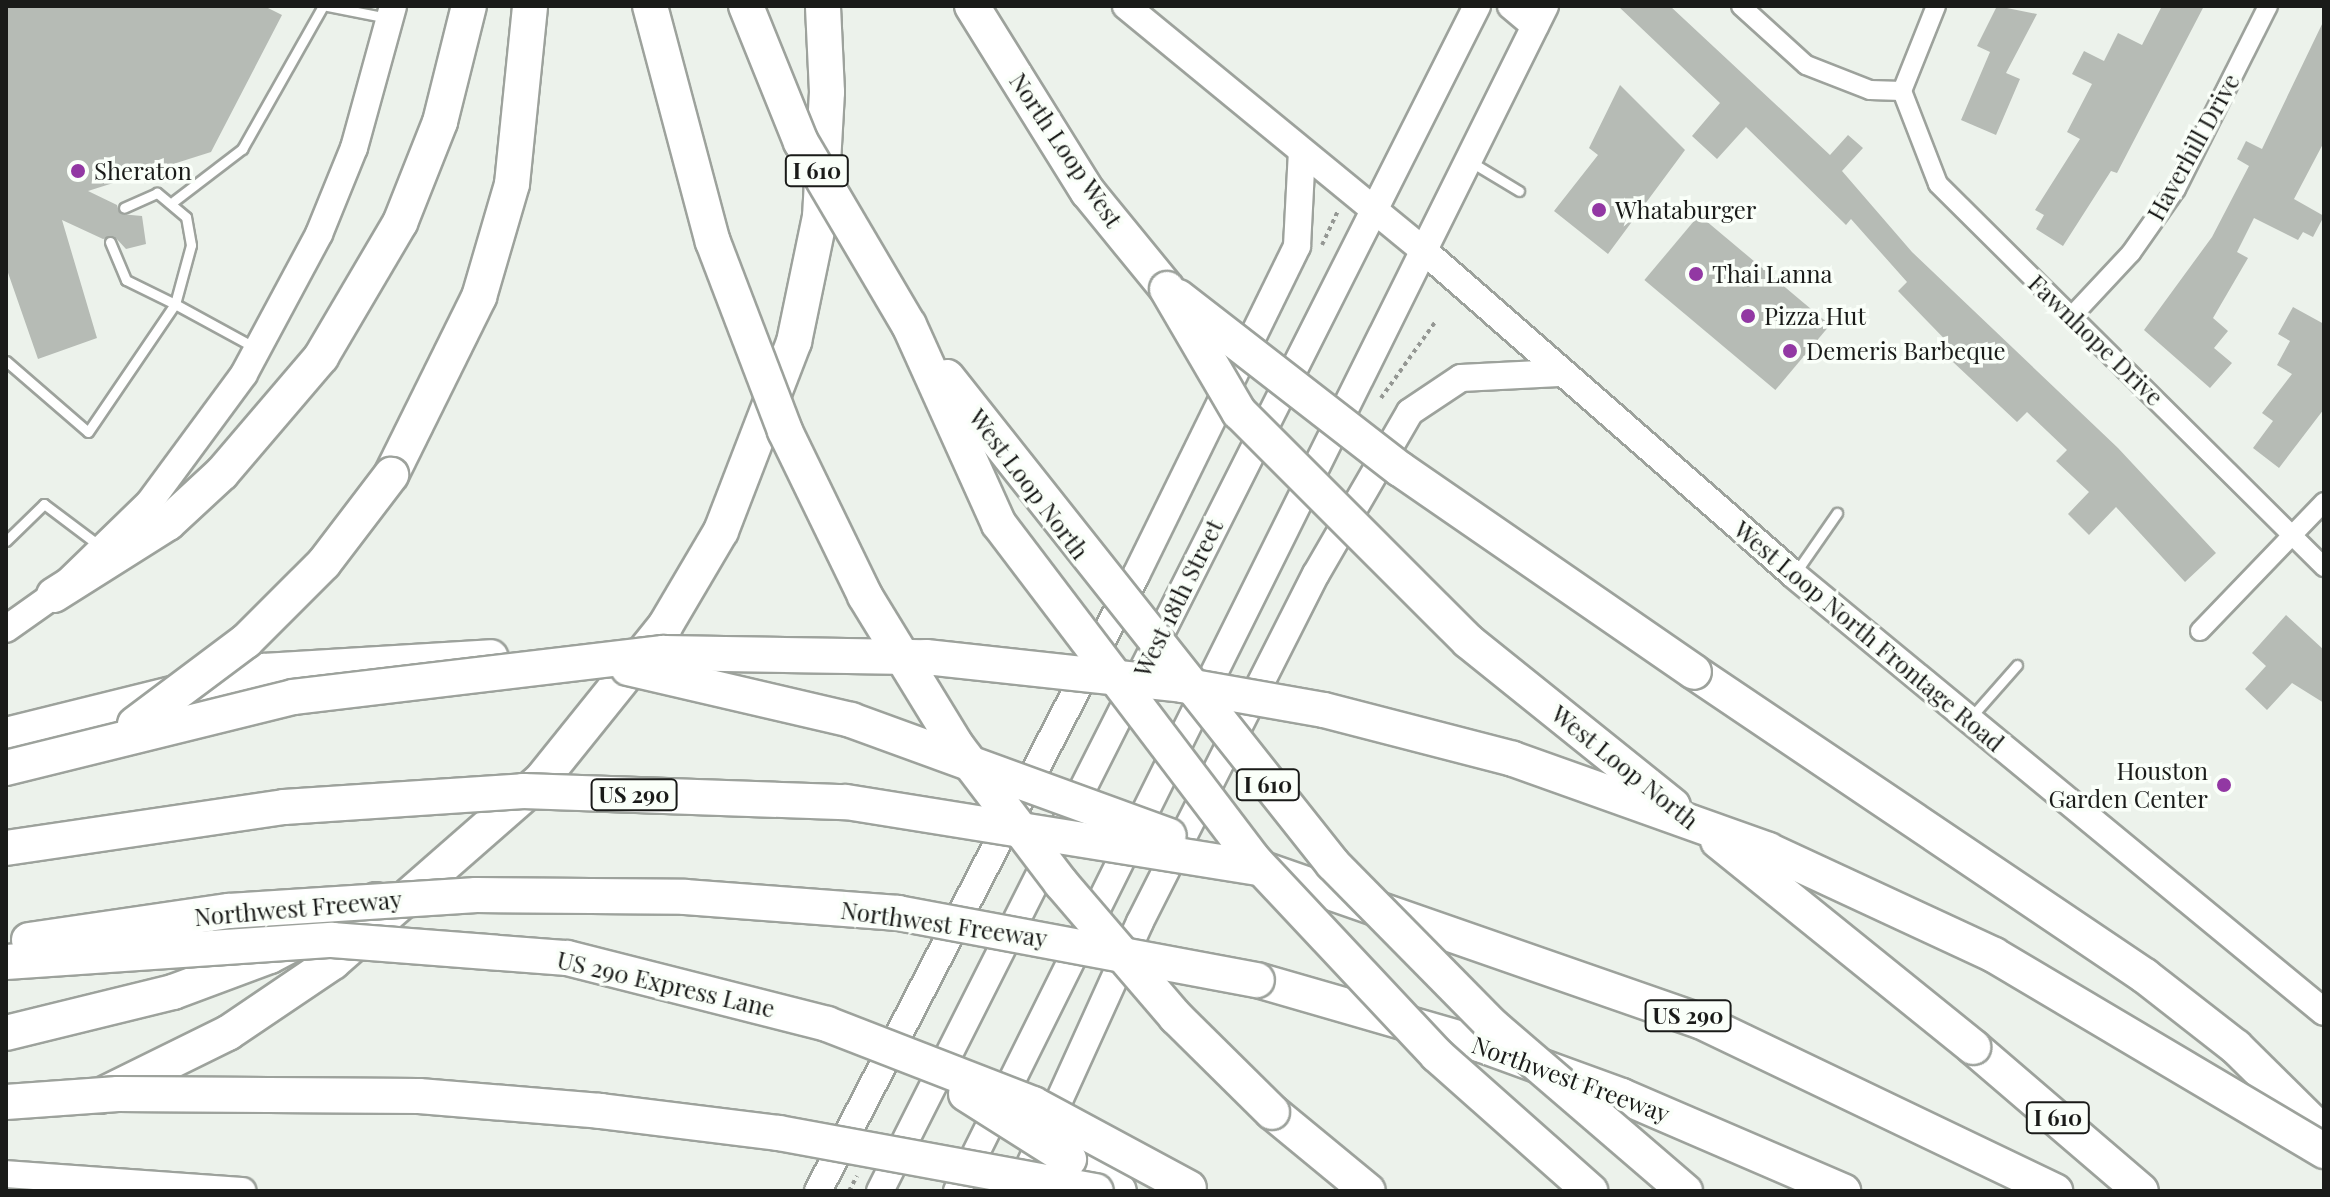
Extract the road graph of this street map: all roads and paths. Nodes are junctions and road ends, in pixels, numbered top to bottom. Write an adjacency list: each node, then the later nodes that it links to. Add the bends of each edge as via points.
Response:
1 (325, 6): 14 (lane); 20 (lane, via 242,149)
2 (469, 6): 39 (highway, via 440,122 400,223 347,318 293,394 222,473 116,561)
3 (530, 6): 46 (highway, bridge, via 512,184 479,297 391,475 324,563 246,641 159,711)
4 (650, 6): 67 (highway, bridge, via 713,242 785,431 865,596 957,746 1061,883 1176,1017 1272,1112)
5 (746, 6): 28 (highway, I 610, bridge, via 801,142)
6 (823, 6): 47 (highway, via 827,92 820,217 794,342 762,439 721,531 665,626 552,768)
7 (972, 6): 25 (highway, North Loop West / I 610, via 1088,192)
8 (1126, 6): 17 (main road, West Loop North Frontage Road)
9 (1477, 6): 22 (main road, West 18th Street)
10 (1511, 6): 15 (main road)
11 (1741, 6): 16 (street, via 1806,65 1870,90)
12 (1936, 6): 16 (street)
13 (2268, 6): 27 (street, Haverhill Drive, via 2176,189 2131,253)
14 (392, 12): 29 (main road, via 354,148 319,234)
15 (1540, 16): 18 (main road)
16 (1902, 91): 27 (street, Fawnhope Drive, via 1938,184)
17 (1302, 152): 22 (main road, West Loop North Frontage Road); 60 (main road, via 1306,185 1297,246 1136,575)
18 (1467, 159): 19 (lane); 24 (main road)
19 (1519, 191)
20 (174, 201): 21 (lane, via 146,193); 26 (lane, via 186,217 191,245)
21 (124, 208)
22 (1371, 211): 24 (main road, West Loop North Frontage Road); 61 (main road, West 18th Street)
23 (110, 242): 26 (lane, via 126,280)
24 (1422, 249): 31 (main road, West Loop North Frontage Road); 62 (main road, via 1092,931)
25 (1167, 289): 56 (highway, bridge, via 1400,469 2145,976 2236,1047); 72 (highway, West Loop North / I 610, bridge, via 1239,412 1468,641 1973,1047)
26 (175, 304): 29 (lane); 30 (lane, via 88,432)
27 (2073, 315): 34 (street, Fawnhope Drive)
28 (909, 325): 68 (highway, bridge, via 999,524 1122,695 1342,959); 69 (highway, West Loop North / I 610, bridge, via 1333,864 1494,1027)
29 (257, 349): 36 (main road, via 149,503)
30 (6, 361)
31 (1559, 373): 38 (main road, West Loop North Frontage Road); 63 (main road, via 1461,378 1410,412 1316,574 1147,908)
32 (2324, 502): 34 (street)
33 (1837, 513): 38 (lane)
34 (2293, 536): 37 (street, Fawnhope Drive); 41 (street)
35 (6, 541): 36 (lane, via 44,504)
36 (103, 548): 39 (main road)
37 (2324, 567)
38 (1794, 575): 43 (main road, West Loop North Frontage Road)
39 (54, 595): 40 (main road)
40 (6, 629)
41 (2200, 631)
42 (2017, 665): 43 (lane)
43 (1970, 719): 51 (main road, West Loop North Frontage Road)
44 (6, 735): 49 (highway, bridge, via 264,671 491,657 613,664 851,720)
45 (6, 768): 57 (highway, bridge, via 293,697 663,653 926,657 1182,685 1324,710 1513,759 1768,850 1994,955)
46 (6, 790)
47 (469, 844): 52 (highway, via 270,956 173,992); 55 (highway, via 333,962 228,1033 110,1094)
48 (6, 848): 49 (highway, US 290, bridge, via 284,807 523,791 846,802)
49 (1260, 868): 71 (highway, US 290, via 1700,1021)
50 (14, 949): 53 (highway, US 290 Express Lane, bridge, via 207,943 454,945 679,982 827,1024); 70 (highway, Northwest Freeway, bridge, via 229,911 476,895 685,897 898,913 1257,980 1538,1065)
51 (2324, 1012)
52 (6, 1033)
53 (919, 1062): 65 (highway, bridge); 66 (highway, US 290 Express Lane, bridge, via 1033,1104)
54 (6, 1102): 64 (highway, bridge, via 118,1094 419,1096 779,1133)
55 (6, 1118)
56 (2324, 1134)
57 (2324, 1151)
58 (6, 1174): 59 (main road)
59 (242, 1191)
60 (818, 1191)
61 (880, 1191)
62 (957, 1191)
63 (1018, 1191)
64 (1096, 1191)
65 (1119, 1191)
66 (1194, 1191)
67 (1368, 1191)
68 (1590, 1191)
69 (1685, 1191)
70 (1843, 1191)
71 (2055, 1191)
72 (2141, 1191)

